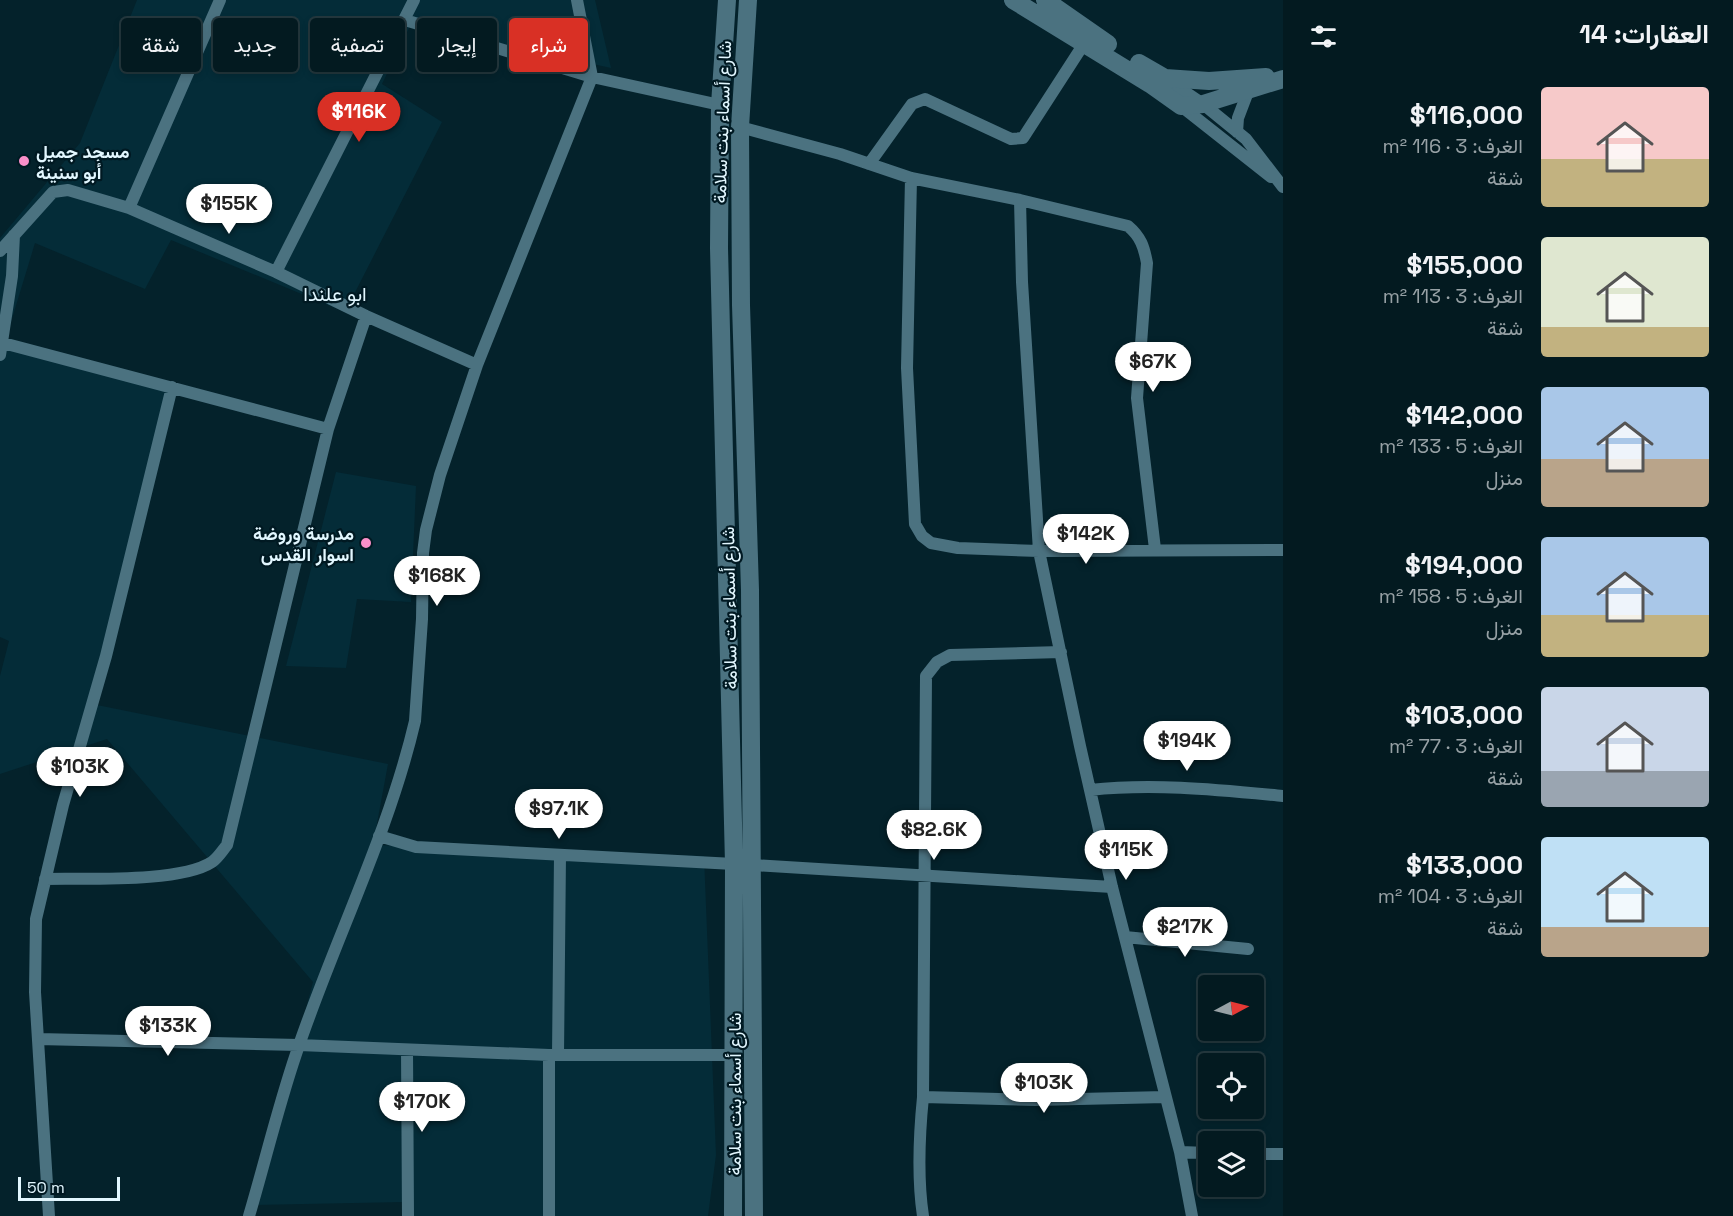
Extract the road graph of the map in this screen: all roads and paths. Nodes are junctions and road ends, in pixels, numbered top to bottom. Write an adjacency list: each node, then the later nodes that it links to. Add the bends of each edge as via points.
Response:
1 (220, 0): 24 (street)
2 (414, 0): 8 (street)
3 (578, 0): 11 (street)
4 (727, 0): 16 (main road, شارع أسماء بنت سلامة)
5 (748, 0): 18 (main road, شارع أسماء بنت سلامة)
6 (1013, 0): 9 (main road)
7 (1045, 0): 9 (main road)
8 (405, 20): 11 (street)
9 (1087, 38): 13 (main road); 17 (main road); 20 (street, via 1023,138 1011,139 920,99 912,104)
10 (378, 72): 27 (street)
11 (592, 77): 16 (street); 30 (street)
12 (1283, 77): 13 (main road, via 1209,81); 14 (main road)
13 (1165, 78): 15 (street)
14 (1249, 90): 15 (main road); 19 (street)
15 (1203, 104): 17 (main road); 19 (street)
16 (720, 105): 41 (main road, شارع أسماء بنت سلامة, via 718,248)
17 (1181, 106): 22 (street)
18 (740, 127): 20 (street); 42 (main road, شارع أسماء بنت سلامة)
19 (1237, 132): 22 (street)
20 (869, 164): 21 (street)
21 (911, 178): 23 (street); 35 (street, via 907,368 915,524 922,536 942,547)
22 (1282, 186)
23 (1020, 200): 33 (street, via 1128,226 1142,242 1147,263 1137,398); 35 (street)
24 (129, 208): 25 (street, via 61,189 53,192); 27 (street)
25 (14, 235): 26 (street); 29 (street)
26 (0, 251)
27 (276, 272): 28 (street)
28 (366, 316): 30 (street); 32 (street)
29 (2, 349): 31 (street)
30 (477, 365): 39 (street, via 426,530 415,721)
31 (172, 387): 32 (street); 44 (street, via 106,656)
32 (328, 429): 44 (street, via 227,845 214,861 192,870 153,877)
33 (1155, 549): 34 (street); 35 (street)
34 (1283, 550)
35 (1039, 551): 36 (street)
36 (1061, 652): 37 (street); 43 (street, via 950,655 937,662 926,676)
37 (1090, 789): 38 (street, via 1192,787); 45 (street)
38 (1283, 796)
39 (379, 836): 40 (street, via 416,847); 49 (street)
40 (560, 855): 41 (street); 51 (street)
41 (734, 864): 52 (main road, شارع أسماء بنت سلامة)
42 (753, 865): 43 (street); 64 (main road, شارع أسماء بنت سلامة)
43 (927, 876): 45 (street); 53 (street)
44 (45, 879): 48 (street, via 34,950)
45 (1112, 887): 46 (street)
46 (1125, 937): 47 (street); 54 (street)
47 (1248, 949)
48 (38, 1039): 49 (street); 59 (street)
49 (299, 1045): 50 (street); 60 (street)
50 (407, 1050): 51 (street); 61 (street)
51 (554, 1055): 52 (street); 62 (street)
52 (733, 1055): 63 (main road, شارع أسماء بنت سلامة)
53 (923, 1097): 54 (street); 65 (street, via 918,1184)
54 (1165, 1097): 55 (street)
55 (1180, 1152): 56 (street); 66 (street)
56 (1198, 1153)
57 (1264, 1154): 58 (street)
58 (1283, 1155)
59 (49, 1216)
60 (249, 1216)
61 (408, 1216)
62 (549, 1216)
63 (733, 1216)
64 (754, 1216)
65 (923, 1216)
66 (1192, 1216)

